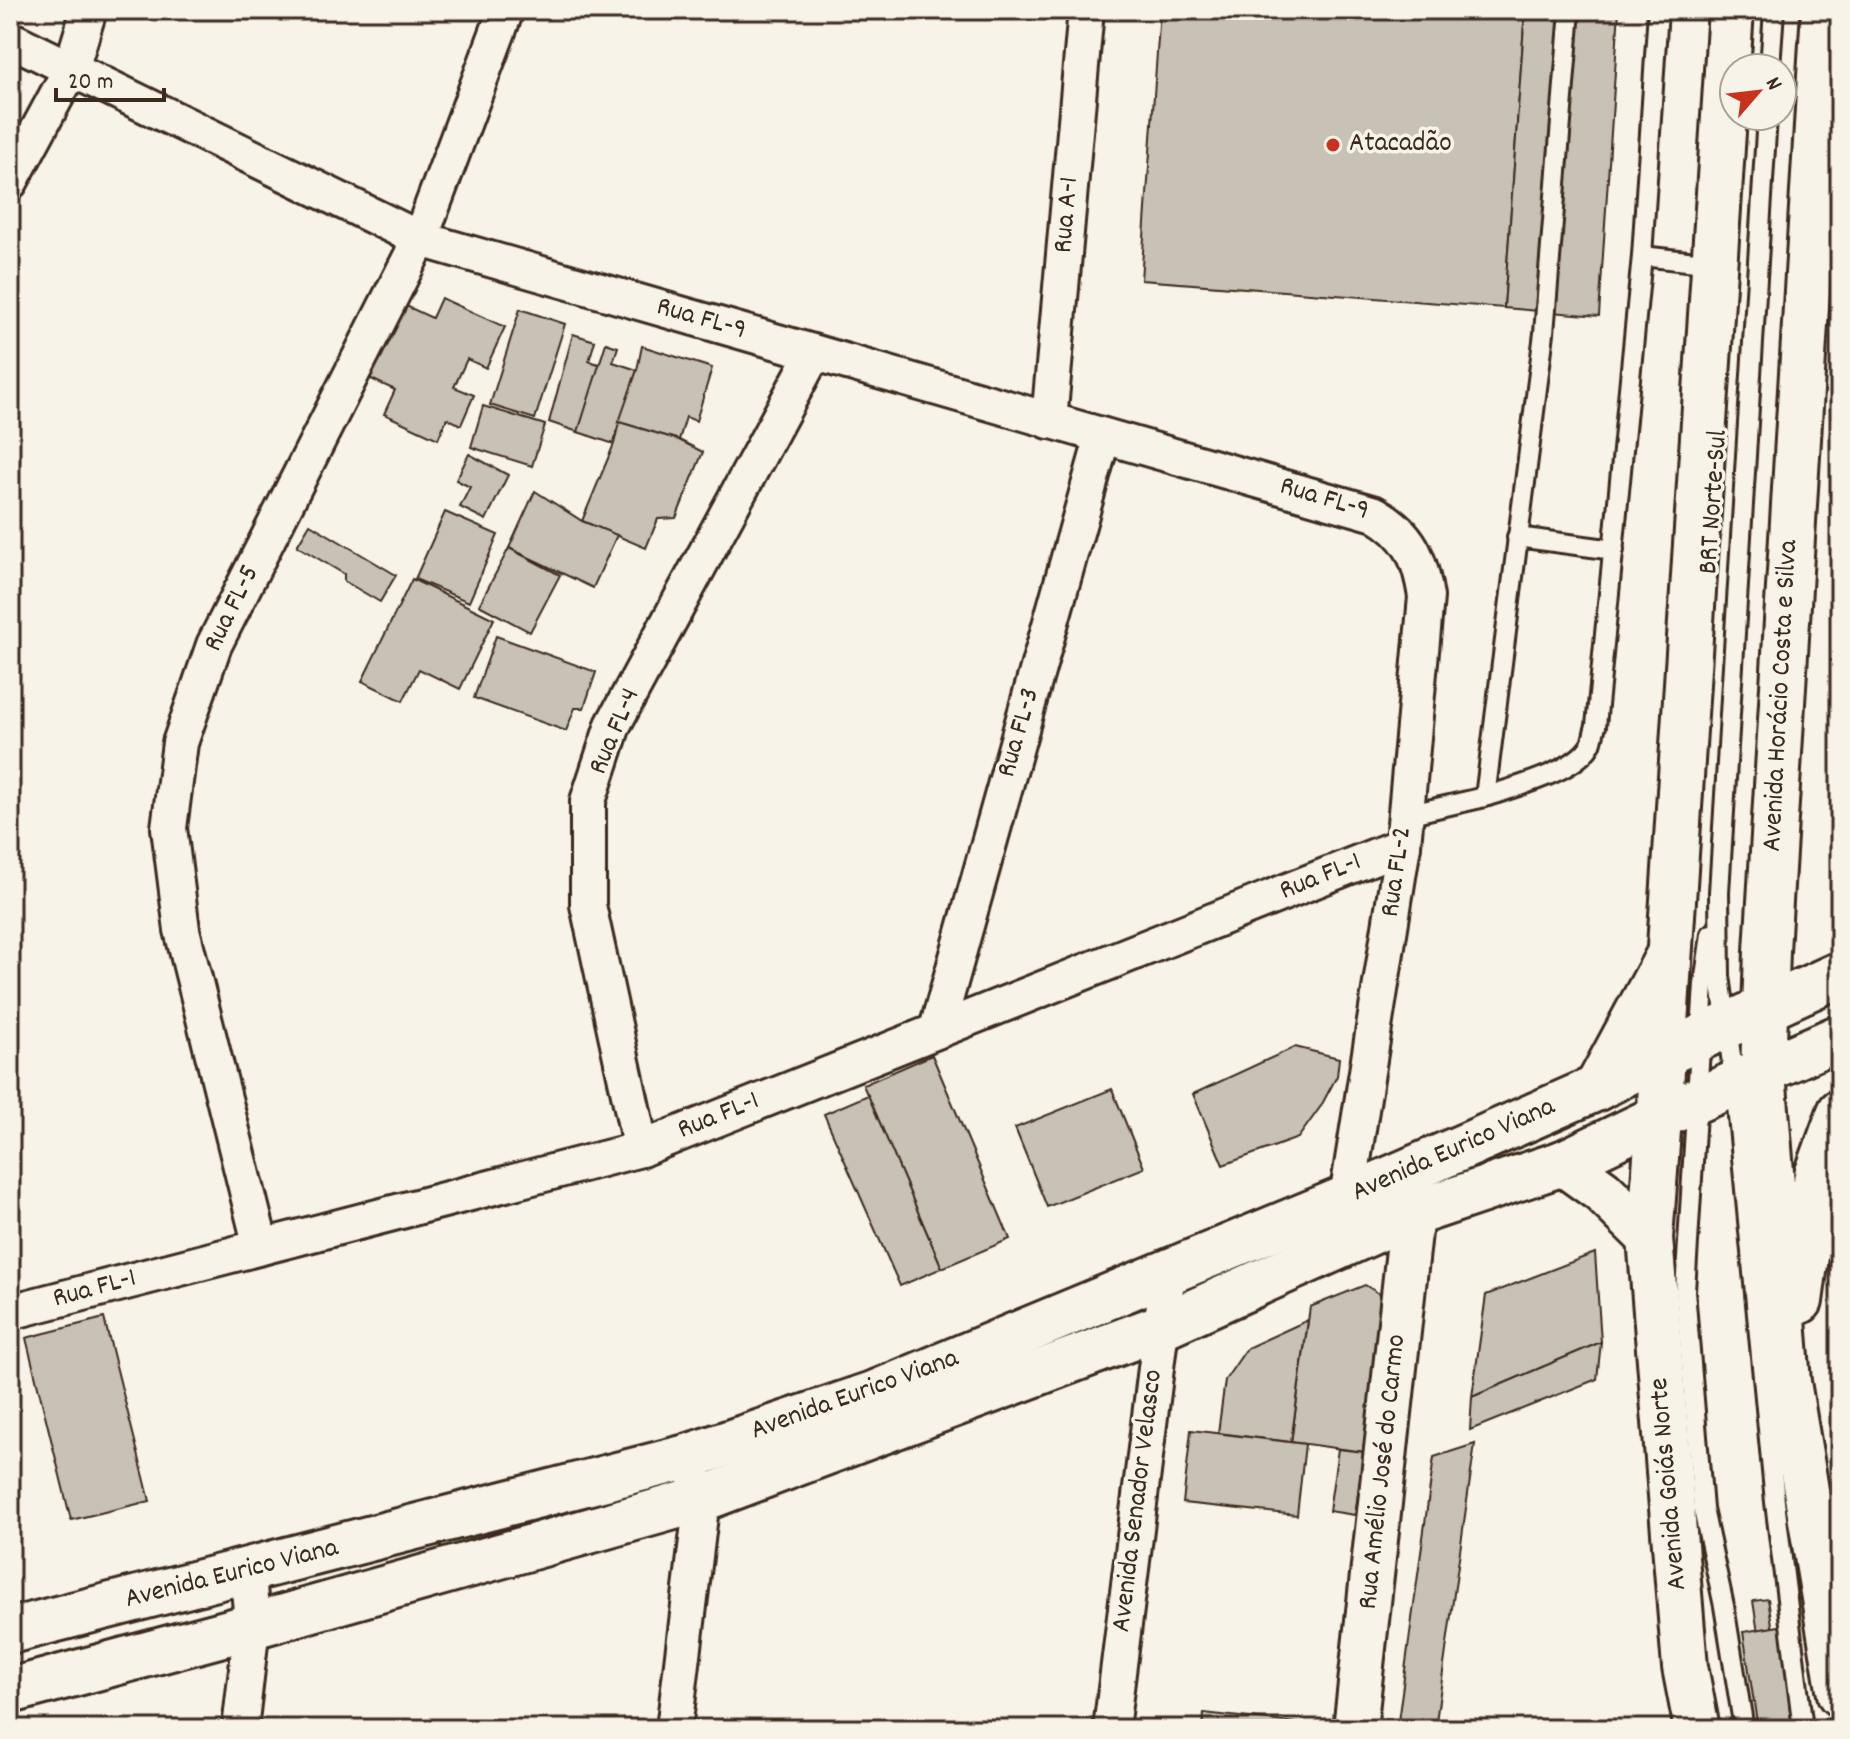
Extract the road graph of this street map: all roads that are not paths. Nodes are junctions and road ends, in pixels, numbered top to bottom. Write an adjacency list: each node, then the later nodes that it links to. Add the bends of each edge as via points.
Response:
1 (89, 10): 11 (street)
2 (506, 10): 14 (street, Rua FL-5)
3 (1086, 10): 18 (street, Rua A-1)
4 (1570, 10): 20 (lane, via 1544,333)
5 (1658, 10): 15 (lane)
6 (1731, 10): 16 (main road, Avenida Horácio Costa e Silva)
7 (1774, 10): 10 (lane)
8 (1824, 10): 29 (main road, Avenida Horácio Costa e Silva)
9 (10, 39): 11 (street, Rua FL-9)
10 (1771, 52)
11 (71, 69): 13 (street); 14 (street, Rua FL-9)
12 (1766, 132): 25 (lane, BRT Norte-Sul)
13 (10, 182)
14 (420, 239): 17 (street, Rua FL-9); 39 (street, Rua FL-5, via 214,645 180,743 169,828 182,930)
15 (1642, 256): 16 (lane); 22 (lane)
16 (1716, 264): 26 (main road, Avenida Horácio Costa e Silva)
17 (814, 353): 18 (street, Rua FL-9); 34 (street, Rua FL-4, via 613,725 588,801 588,905)
18 (1049, 421): 19 (street, Rua FL-9)
19 (1103, 436): 21 (street, Rua FL-9, via 1375,514 1396,526); 28 (street, Rua FL-3)
20 (1517, 537): 22 (lane); 23 (lane)
21 (1410, 545): 24 (street, Rua FL-2, via 1422,569 1426,597)
22 (1614, 550): 23 (lane, via 1590,745 1549,775)
23 (1485, 797): 24 (lane)
24 (1405, 830): 28 (street, Rua FL-1); 36 (street, Rua FL-2)
25 (1719, 892): 29 (lane, via 1720,976); 29 (lane, via 1705,969)
26 (1667, 958): 29 (main road, Avenida Horácio Costa e Silva); 31 (main road)
27 (1840, 974): 29 (main road, Avenida Eurico Viana)
28 (937, 1029): 34 (street, Rua FL-1)
29 (1713, 1032): 31 (main road, Avenida Eurico Viana); 32 (main road, Avenida Horácio Costa e Silva); 32 (main road, Avenida Horácio Costa e Silva)
30 (1840, 1037): 32 (main road, Avenida Eurico Viana)
31 (1597, 1088): 36 (main road, Avenida Eurico Viana)
32 (1713, 1094): 35 (main road, Avenida Eurico Viana); 38 (main road, Avenida Horácio Costa e Silva); 43 (main road, Avenida Horácio Costa e Silva); 56 (lane, via 1685,1291 1703,1509); 57 (lane, via 1775,1502)
33 (1840, 1112): 43 (main road, via 1817,1175)
34 (641, 1149): 39 (street, Rua FL-1)
35 (1563, 1163): 37 (main road, Avenida Eurico Viana); 38 (main road, via 1602,1191)
36 (1347, 1198): 40 (main road, Avenida Eurico Viana)
37 (1412, 1214): 42 (main road, Avenida Eurico Viana); 54 (street, Rua Amélio José do Carmo)
38 (1650, 1238): 55 (main road, Avenida Goiás Norte, via 1685,1667)
39 (261, 1247): 41 (street, Rua FL-1)
40 (1168, 1272): 42 (street, Avenida Senador Velasco); 44 (main road, Avenida Eurico Viana, via 873,1394)
41 (10, 1312)
42 (1160, 1327): 45 (main road, Avenida Eurico Viana); 53 (street, Avenida Senador Velasco)
43 (1788, 1382): 50 (main road)
44 (687, 1457): 45 (street); 46 (main road, Avenida Eurico Viana)
45 (702, 1499): 47 (main road, Avenida Eurico Viana); 52 (street)
46 (248, 1572): 47 (street); 48 (main road, Avenida Eurico Viana)
47 (252, 1626): 49 (main road, Avenida Eurico Viana); 51 (street)
48 (10, 1631)
49 (10, 1691)
50 (1840, 1694)
51 (240, 1729)
52 (674, 1729)
53 (1111, 1729)
54 (1355, 1729)
55 (1697, 1729)
56 (1744, 1729)
57 (1803, 1729)

